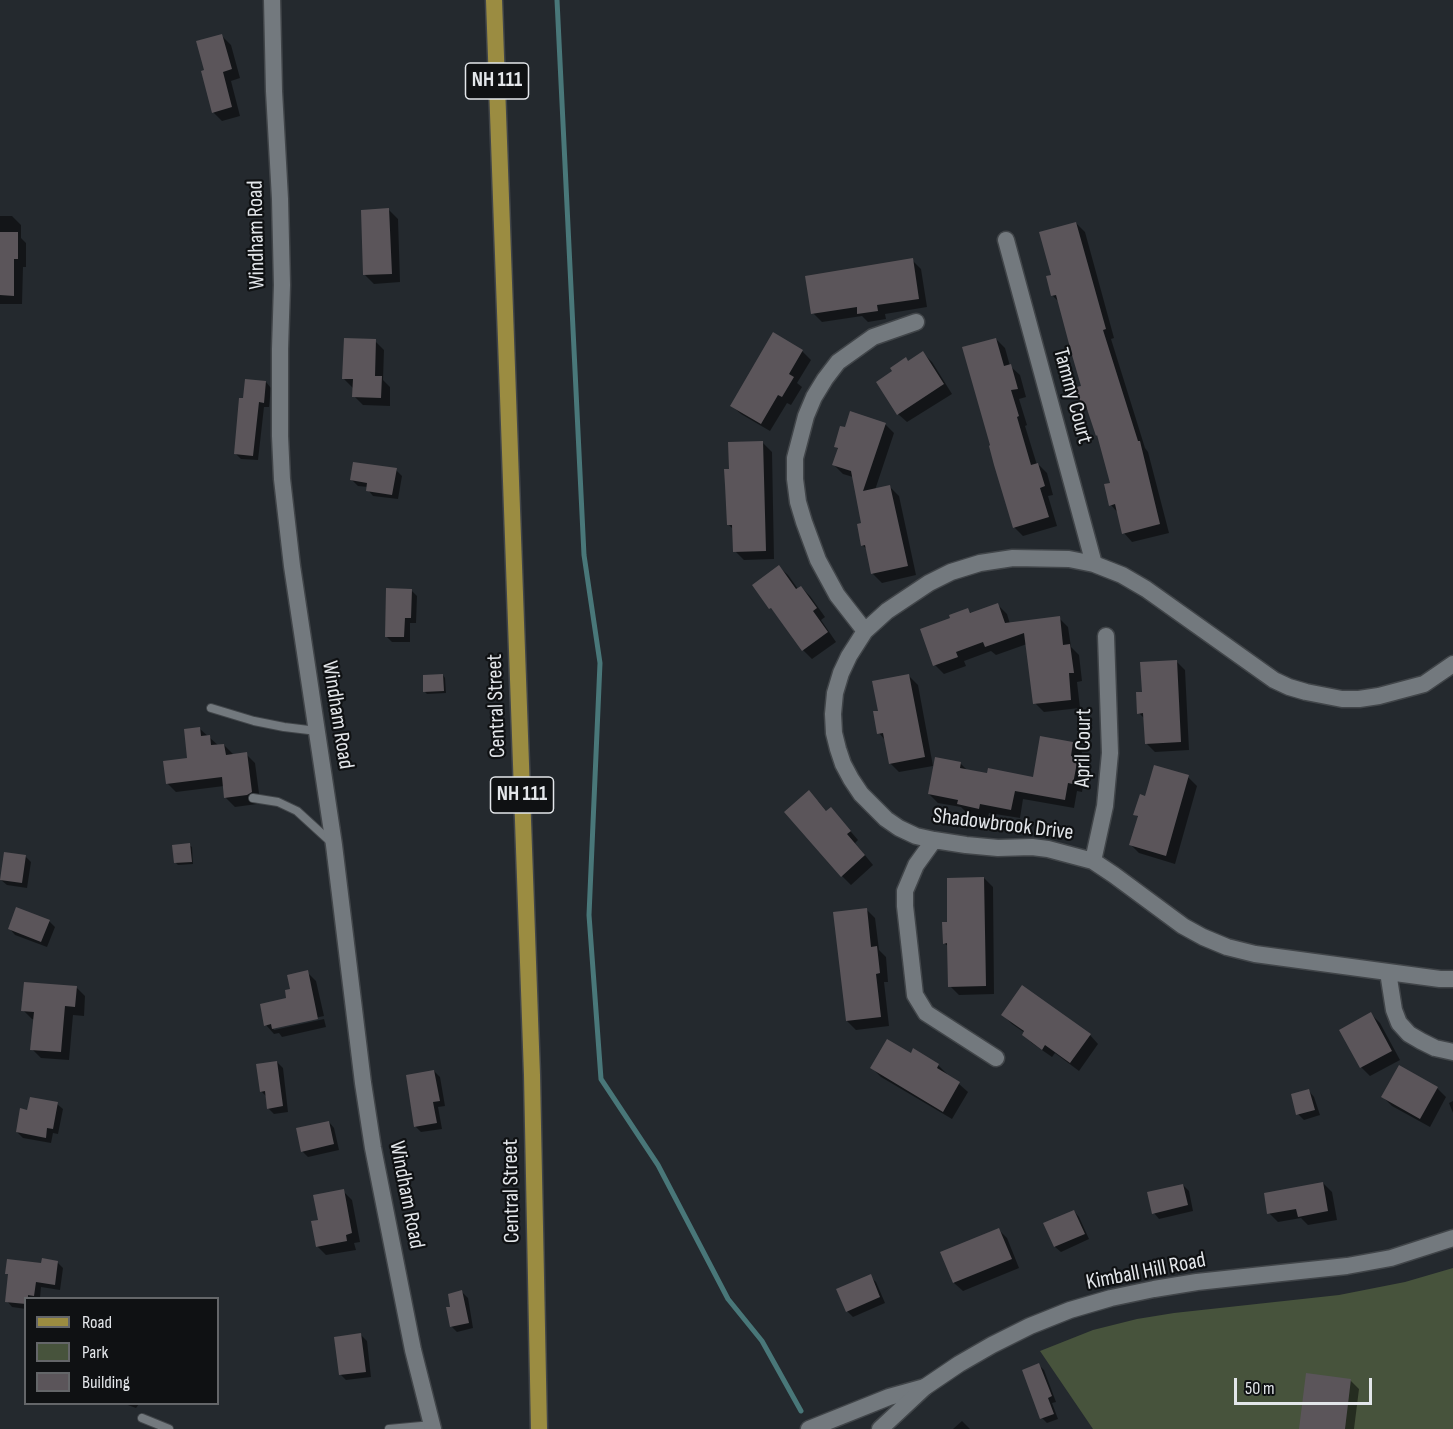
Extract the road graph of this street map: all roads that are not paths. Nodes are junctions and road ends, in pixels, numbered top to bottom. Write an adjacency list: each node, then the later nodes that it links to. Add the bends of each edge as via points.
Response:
1 (272, 0): 10 (street, Windham Road, via 282,285 282,479)
2 (494, 0): 25 (main road, Central Street / NH 111, via 532,1063)
3 (1006, 240): 5 (street, Tammy Court)
4 (916, 322): 6 (street, via 873,337 838,362 806,416 795,458 798,502 818,560 837,595)
5 (1094, 564): 6 (street, Shadowbrook Drive, via 1068,559 1013,558 980,563 929,583); 8 (street, Shadowbrook Drive, via 1146,589 1274,680 1306,692 1342,699 1379,696 1424,684)
6 (865, 631): 12 (street, Shadowbrook Drive, via 849,656 835,693 834,733 838,749 851,779 873,807 899,828)
7 (1106, 636): 14 (street, April Court, via 1110,753 1105,806)
8 (1453, 664)
9 (211, 708): 10 (lane, via 254,721)
10 (317, 731): 13 (street, Windham Road)
11 (253, 798): 13 (lane, via 278,802 297,811)
12 (934, 840): 14 (street, Shadowbrook Drive, via 1048,849); 18 (street, via 916,865 905,891 915,994 926,1013)
13 (334, 845): 22 (street, Windham Road, via 363,1083)
14 (1093, 861): 15 (street, Shadowbrook Drive, via 1183,926 1227,947)
15 (1388, 972): 16 (street, Shadowbrook Drive); 17 (street, via 1399,1023 1421,1041)
16 (1453, 979)
17 (1453, 1052)
18 (996, 1058)
19 (1453, 1238): 20 (street, Kimball Hill Road, via 1391,1258 1347,1266 1197,1282 1111,1298 1030,1326)
20 (925, 1387): 26 (street); 27 (street, Kimball Hill Road)
21 (142, 1418): 23 (lane)
22 (432, 1427): 24 (lane)
23 (170, 1429)
24 (389, 1429)
25 (540, 1429)
26 (809, 1429)
27 (880, 1429)

